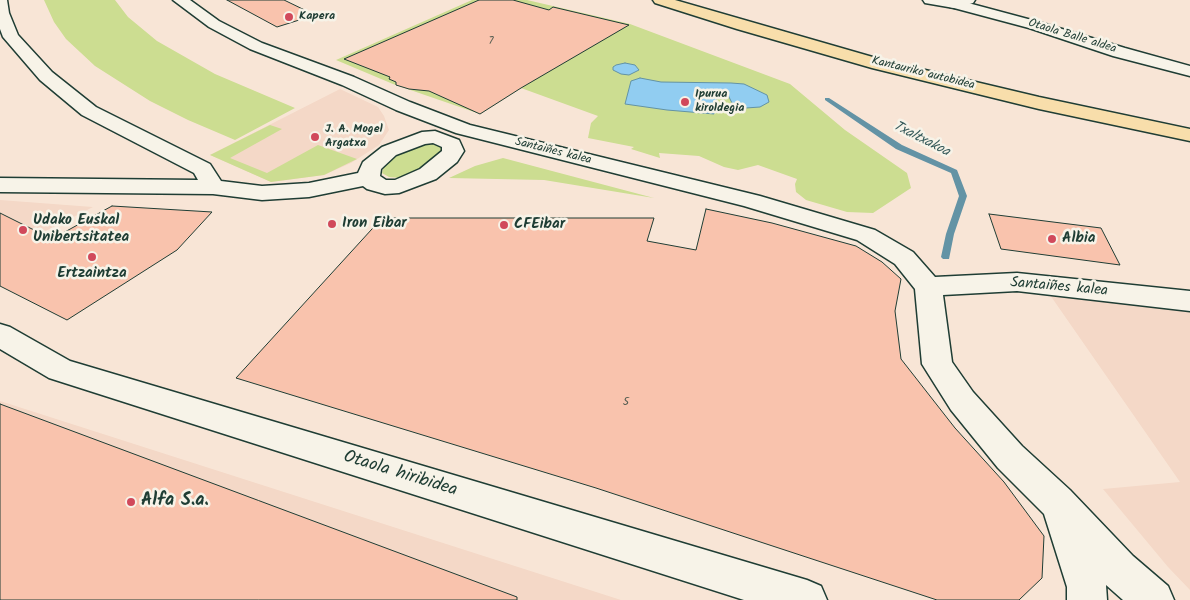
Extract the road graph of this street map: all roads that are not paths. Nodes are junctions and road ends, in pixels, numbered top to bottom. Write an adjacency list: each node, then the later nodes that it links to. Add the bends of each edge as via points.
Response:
1 (0, 0): 14 (street, via 1,14 11,36 46,76 89,111)
2 (180, 0): 8 (street, Santaiñes kalea, via 214,24 256,46)
3 (660, 0): 10 (highway, Kantauriko autobidea, via 878,64)
4 (691, 0): 9 (highway, Kantauriko autobidea, via 889,55 1039,91)
5 (930, 0): 6 (street, Otaola Balle aldea)
6 (961, 2): 7 (street, Otaola Balle aldea)
7 (1190, 71)
8 (403, 106): 11 (street, Santaiñes kalea); 12 (street)
9 (1190, 122)
10 (1190, 135)
11 (486, 136): 13 (street); 19 (street, Santaiñes kalea, via 752,201 866,236 904,258)
12 (422, 138): 13 (street, via 436,137); 15 (street, via 381,158 371,167)
13 (449, 142): 15 (street, via 453,151 449,157 414,181 385,187)
14 (167, 152): 17 (street, via 166,161 153,171); 18 (street, via 202,169)
15 (368, 178): 18 (street, via 308,190 262,193)
16 (0, 185): 17 (street)
17 (109, 187): 18 (street)
18 (213, 187)
19 (928, 287): 20 (street, Santaiñes kalea, via 1017,282); 22 (street, via 937,364 962,401 1010,457)
20 (1190, 301)
21 (0, 335): 24 (street, Otaola hiribidea, via 60,370)
22 (1057, 502): 23 (street); 25 (street, via 1087,587)
23 (1125, 585): 26 (street)
24 (807, 600)
25 (1087, 600)
26 (1154, 600)

